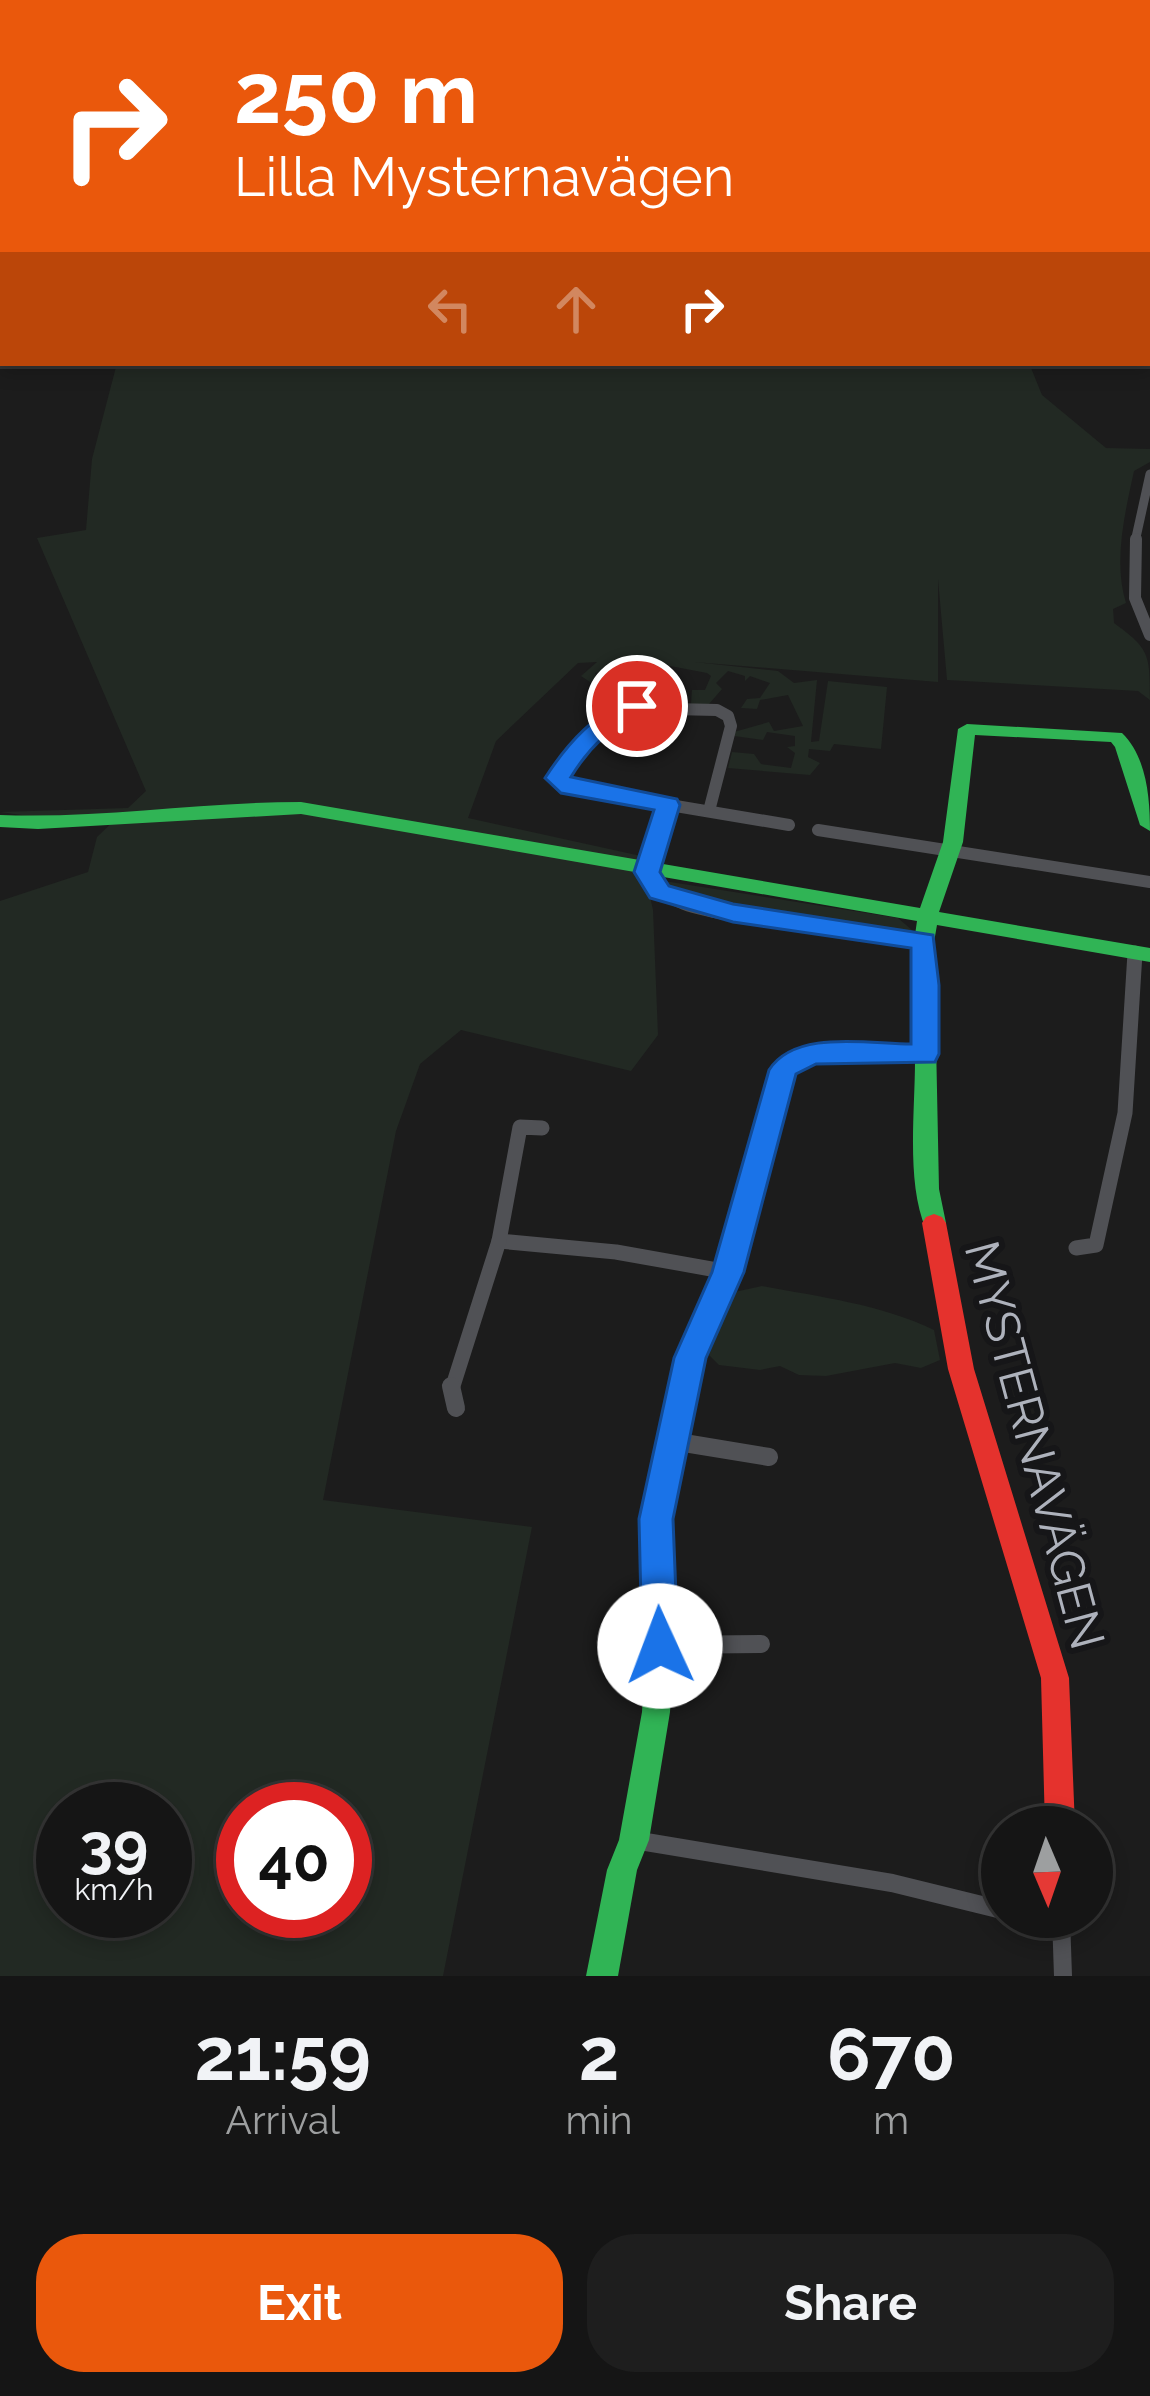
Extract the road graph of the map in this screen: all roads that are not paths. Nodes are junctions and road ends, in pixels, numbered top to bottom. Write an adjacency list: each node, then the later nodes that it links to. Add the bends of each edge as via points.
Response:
1 (1150, 474): 2 (street, via 1141,486 1134,570)
2 (1150, 635)
3 (668, 805): 4 (street); 4 (street, via 569,788 558,776 627,708 717,710 730,726); 10 (street)
4 (710, 812): 6 (street)
5 (0, 821): 10 (main road, via 289,807)
6 (789, 825)
7 (1150, 825): 9 (main road, via 1117,737 972,727 964,733)
8 (818, 830): 9 (street)
9 (950, 853): 11 (street); 12 (main road)
10 (647, 872): 12 (main road)
11 (1150, 881)
12 (925, 930): 13 (main road); 14 (main road, MYSTERNAVÄGEN)
13 (1142, 954): 17 (street, via 1125,1113 1096,1245)
14 (925, 1054): 18 (main road, via 816,1054 786,1066); 24 (main road, MYSTERNAVÄGEN, via 933,1225 961,1369 1055,1678)
15 (542, 1128): 16 (street, via 520,1127)
16 (499, 1241): 18 (street); 19 (street, via 458,1356)
17 (1076, 1248)
18 (728, 1272): 20 (main road, via 690,1358)
19 (456, 1408)
20 (672, 1441): 21 (street); 23 (main road, via 656,1519)
21 (769, 1457)
22 (761, 1644): 23 (street)
23 (660, 1646): 25 (main road)
24 (1059, 1806)
25 (634, 1840): 26 (street); 28 (main road)
26 (981, 1905)
27 (1061, 1938): 29 (street)
28 (602, 1976)
29 (1063, 1976)

